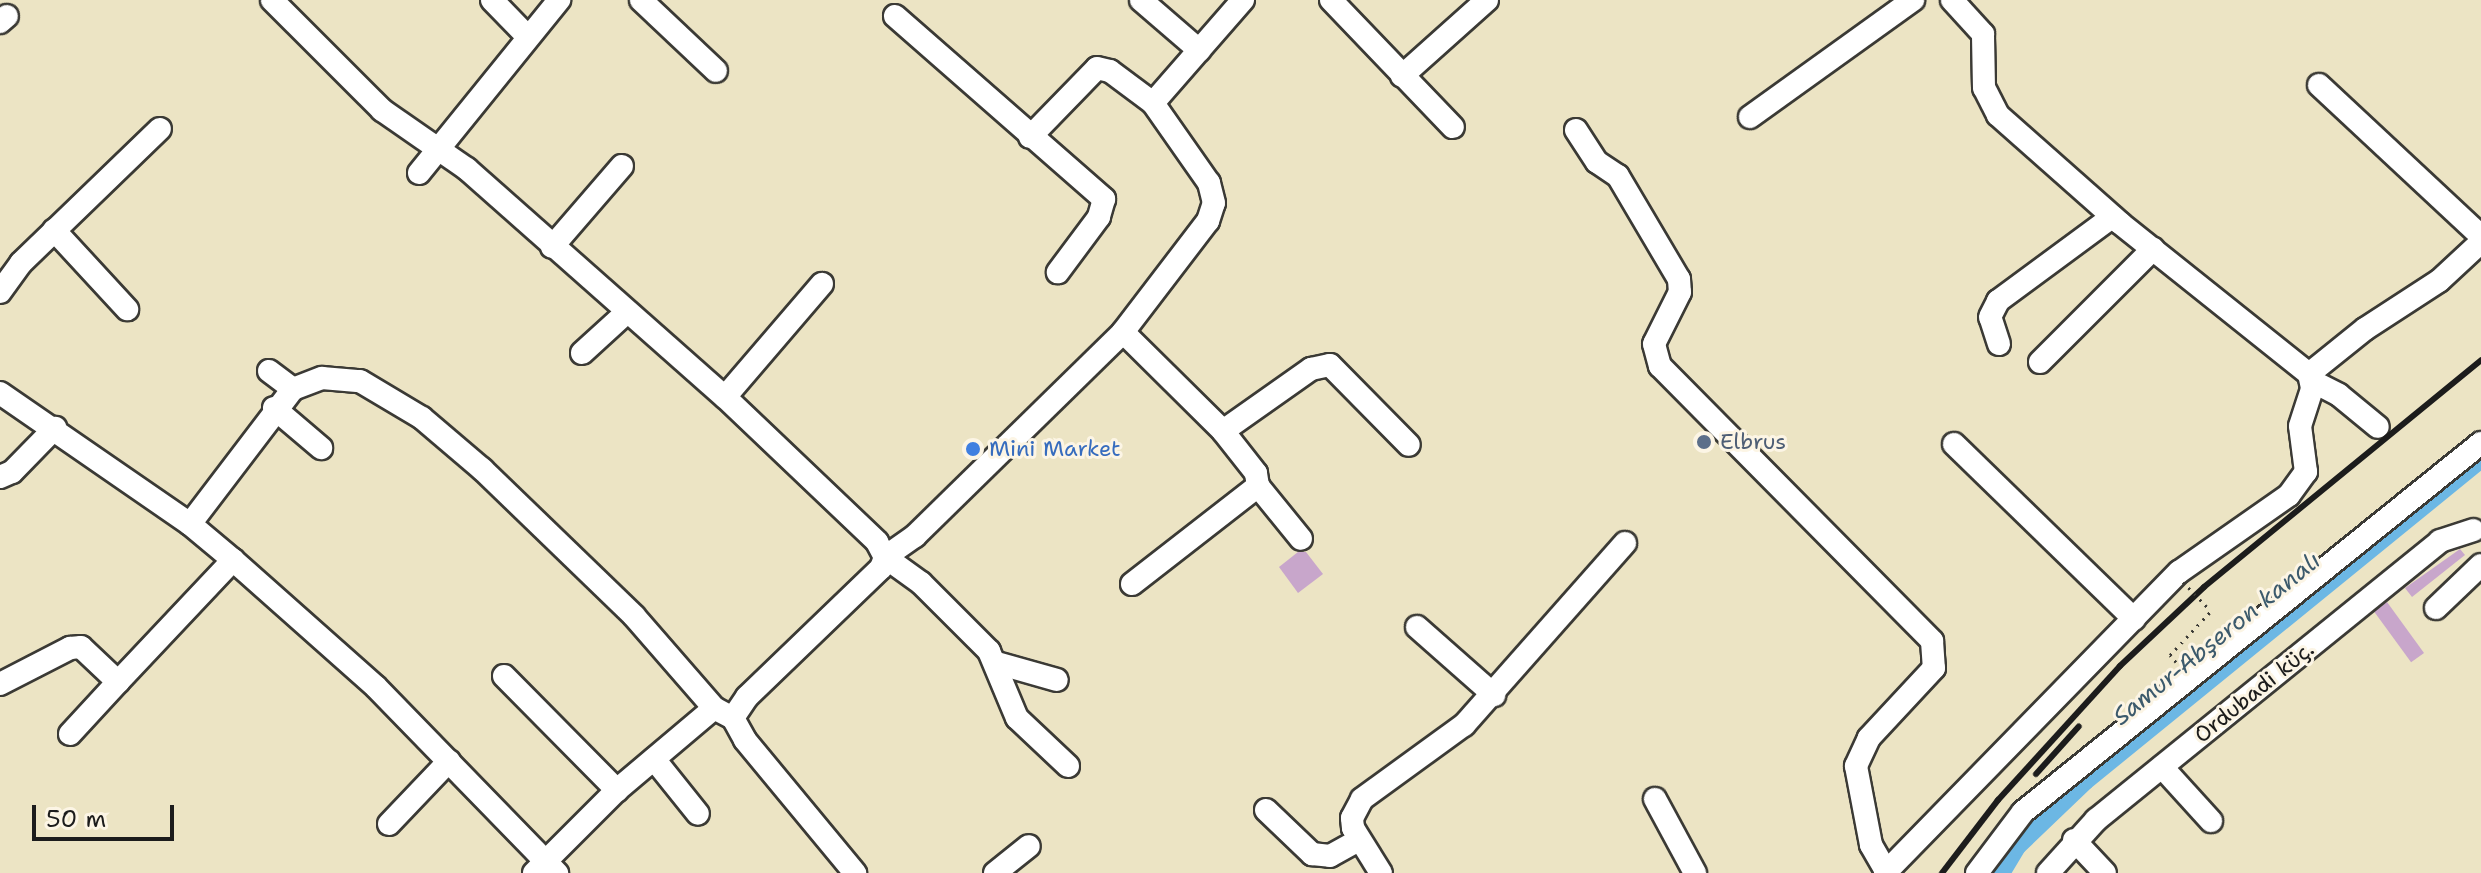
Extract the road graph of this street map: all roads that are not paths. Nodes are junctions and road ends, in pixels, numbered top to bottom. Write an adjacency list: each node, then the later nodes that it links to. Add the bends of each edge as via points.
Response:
1 (272, 0): 23 (street, via 382,110)
2 (492, 0): 12 (street)
3 (559, 0): 12 (street)
4 (641, 0): 14 (street)
5 (1141, 0): 13 (street)
6 (1243, 0): 13 (street)
7 (1331, 0): 15 (street)
8 (1487, 0): 15 (street)
9 (1913, 0): 18 (street)
10 (1952, 0): 26 (street, via 1983,34 1984,88 1998,115)
11 (895, 16): 22 (street)
12 (527, 36): 23 (street)
13 (1199, 50): 17 (street)
14 (716, 71)
15 (1402, 76): 19 (street)
16 (2319, 85): 28 (street)
17 (1153, 103): 22 (street, via 1110,71 1097,68); 36 (street, via 1209,183 1214,203 1208,221)
18 (1750, 117)
19 (1453, 127)
20 (160, 129): 27 (street)
21 (1576, 130): 88 (street, via 1597,162 1618,176 1679,279 1680,292 1654,344 1660,366 1932,641 1934,668 1869,738 1856,766 1871,845)
22 (1030, 137): 31 (street, via 1104,199 1099,217)
23 (437, 149): 25 (street); 29 (street, via 459,162)
24 (622, 166): 29 (street)
25 (419, 173)
26 (2112, 217): 30 (street); 37 (street, via 1998,301 1990,317)
27 (54, 230): 33 (street); 34 (street)
28 (2481, 239): 41 (street, via 2439,281 2365,329)
29 (552, 247): 35 (street)
30 (2153, 249): 39 (street); 41 (street)
31 (1058, 272)
32 (822, 284): 44 (street)
33 (0, 292)
34 (127, 309)
35 (627, 312): 38 (street); 44 (street)
36 (1123, 332): 48 (street); 59 (street, via 915,536)
37 (1999, 344)
38 (582, 353)
39 (2040, 362)
40 (269, 371): 42 (street)
41 (2311, 378): 46 (street); 64 (street, via 2300,426 2306,460 2303,479 2289,495 2195,558)
42 (293, 389): 45 (street); 72 (street, via 322,378 350,378 383,390 422,418 634,616)
43 (0, 393): 47 (street)
44 (725, 397): 59 (street, via 868,531)
45 (274, 408): 52 (street); 55 (street)
46 (2378, 427)
47 (55, 428): 53 (street, via 12,472); 55 (street)
48 (1223, 431): 51 (street, via 1311,369 1330,365); 54 (street, via 1256,473)
49 (2481, 443): 93 (street, via 2023,812)
50 (1954, 444): 64 (street)
51 (1409, 445)
52 (321, 448)
53 (0, 477)
54 (1258, 486): 57 (street); 62 (street)
55 (190, 524): 60 (street)
56 (2478, 526): 77 (street, Ordubadi küç., via 2440,541)
57 (1301, 539)
58 (1625, 543): 71 (street)
59 (885, 557): 66 (street, via 921,583); 72 (street, via 871,579)
60 (233, 560): 69 (street); 75 (street, via 376,687)
61 (2481, 565): 63 (street)
62 (1132, 584)
63 (2436, 608)
64 (2134, 619): 88 (street)
65 (1417, 627): 71 (street)
66 (997, 663): 68 (street); 76 (street, via 1017,718)
67 (504, 676): 78 (street)
68 (1057, 680)
69 (118, 682): 70 (street, via 90,653 70,648); 73 (street)
70 (0, 684)
71 (1494, 695): 84 (street, via 1446,740 1362,799 1352,818)
72 (724, 713): 74 (street); 89 (street)
73 (70, 734)
74 (654, 759): 78 (street); 81 (street)
75 (449, 761): 83 (street); 87 (street)
76 (1068, 766)
77 (2162, 767): 82 (street); 85 (street, Ordubadi küç.)
78 (617, 790): 87 (street)
79 (1655, 799): 92 (street)
80 (1266, 810): 84 (street, via 1312,854 1330,856)
81 (698, 814)
82 (2211, 821)
83 (389, 824)
84 (1359, 840): 91 (street)
85 (2074, 840): 94 (street, Ordubadi küç.); 95 (street)
86 (1029, 846): 90 (street)
87 (545, 869)
88 (1885, 872)
89 (855, 873)
90 (995, 873)
91 (1381, 873)
92 (1695, 873)
93 (1977, 873)
94 (2048, 873)
95 (2105, 873)

